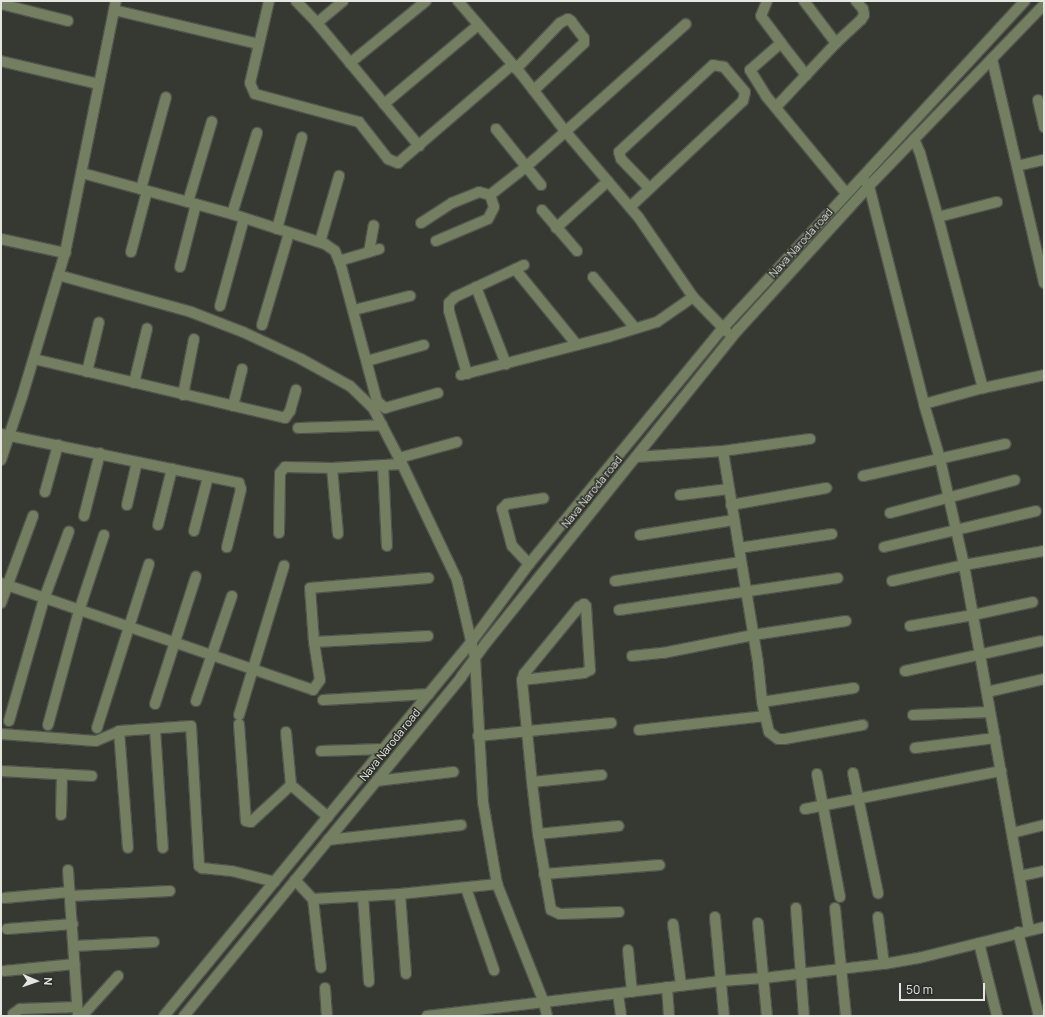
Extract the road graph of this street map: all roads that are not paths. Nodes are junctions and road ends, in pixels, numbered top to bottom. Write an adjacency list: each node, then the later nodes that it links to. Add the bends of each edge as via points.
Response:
1 (269, 1): 19 (street)
2 (296, 1): 14 (street)
3 (343, 1): 14 (street)
4 (426, 1): 22 (street)
5 (458, 1): 16 (street)
6 (767, 1): 17 (street, via 761,16)
7 (804, 1): 18 (street)
8 (856, 1): 18 (street, via 864,15 857,25)
9 (1025, 1): 44 (street, Nava Naroda road)
10 (1, 4): 13 (street)
11 (1044, 5): 20 (street, Nava Naroda road)
12 (115, 6): 19 (street); 25 (street)
13 (68, 21)
14 (317, 23): 22 (street)
15 (686, 24): 34 (street)
16 (478, 25): 23 (street); 29 (street)
17 (781, 43): 24 (street); 30 (street, via 750,70)
18 (836, 43): 24 (street)
19 (259, 44): 38 (street, via 250,83 255,94 359,122 388,159 398,163)
20 (992, 59): 37 (street, Nava Naroda road); 41 (street)
21 (1, 61): 25 (street)
22 (350, 63): 29 (street)
23 (514, 67): 26 (street); 26 (street, via 560,23 568,19 572,21 584,38 584,43); 38 (street)
24 (806, 75): 30 (street)
25 (98, 84): 42 (street)
26 (534, 90): 34 (street)
27 (166, 97): 49 (street)
28 (1038, 100): 32 (street)
29 (384, 104): 38 (street)
30 (776, 107): 50 (street)
31 (212, 121): 53 (street)
32 (1044, 127)
33 (496, 129): 40 (street)
34 (565, 131): 40 (street); 45 (street)
35 (257, 134): 56 (street)
36 (302, 137): 62 (street)
37 (914, 139): 47 (street, Nava Naroda road); 57 (street)
38 (419, 146)
39 (1044, 160): 41 (street)
40 (527, 166): 46 (street); 51 (street)
41 (1017, 166): 74 (street)
42 (82, 173): 49 (street); 68 (street)
43 (339, 176): 66 (street)
44 (861, 176): 47 (street); 50 (street, Nava Naroda road)
45 (608, 181): 54 (street); 61 (street)
46 (541, 185)
47 (869, 186): 85 (street, Nava Naroda road); 100 (street)
48 (649, 188): 48 (street, via 743,101 745,92 724,67 713,65 619,152 621,159); 54 (street)
49 (144, 190): 53 (street); 69 (street)
50 (846, 193): 83 (street, Nava Naroda road)
51 (490, 195): 59 (street, via 479,192 452,203); 65 (street, via 494,207 488,219)
52 (997, 202): 57 (street)
53 (192, 203): 56 (street); 71 (street)
54 (630, 207): 77 (street)
55 (542, 210): 61 (street)
56 (232, 214): 58 (street)
57 (938, 217): 96 (street)
58 (244, 218): 62 (street); 78 (street)
59 (421, 223)
60 (374, 225): 70 (street, via 374,251)
61 (556, 228): 67 (street)
62 (277, 229): 63 (street)
63 (289, 232): 66 (street); 81 (street)
64 (1, 239): 68 (street)
65 (436, 241)
66 (320, 242): 70 (street, via 335,251)
67 (577, 251)
68 (65, 252): 72 (street)
69 (131, 252)
70 (340, 261): 79 (street)
71 (180, 267)
72 (58, 275): 89 (street); 102 (street, via 192,312 295,356 350,386 373,408)
73 (593, 277): 82 (street)
74 (1044, 283)
75 (476, 287): 88 (street, via 519,267); 91 (street); 91 (street, via 452,299 449,306 464,374)
76 (410, 296): 79 (street)
77 (693, 297): 82 (street, via 657,322); 83 (street)
78 (220, 306)
79 (354, 310): 90 (street)
80 (99, 322): 93 (street)
81 (262, 325)
82 (635, 328): 88 (street)
83 (723, 328): 85 (street); 151 (street, Nava Naroda road)
84 (147, 329): 95 (street)
85 (732, 338): 111 (street, Nava Naroda road)
86 (194, 339): 99 (street)
87 (424, 345): 90 (street)
88 (577, 345): 91 (street)
89 (34, 359): 93 (street); 104 (street)
90 (367, 361): 98 (street, via 377,401 385,408)
91 (506, 364)
92 (242, 369): 101 (street)
93 (87, 372): 95 (street)
94 (1044, 375): 96 (street)
95 (134, 383): 99 (street)
96 (983, 388): 100 (street)
97 (296, 390): 101 (street, via 290,411 285,418)
98 (438, 393)
99 (183, 395): 101 (street)
100 (924, 404): 112 (street)
101 (233, 406)
102 (382, 425): 103 (street); 114 (street)
103 (298, 428)
104 (5, 434): 108 (street); 113 (street)
105 (810, 439): 109 (street)
106 (457, 442): 114 (street)
107 (1005, 444): 112 (street)
108 (58, 445): 110 (street); 124 (street)
109 (723, 450): 111 (street); 123 (street)
110 (100, 453): 115 (street); 133 (street)
111 (636, 457): 180 (street, Nava Naroda road)
112 (940, 459): 119 (street); 126 (street)
113 (1, 460)
114 (401, 461): 116 (street); 173 (street, via 457,580)
115 (137, 462): 118 (street); 128 (street)
116 (383, 465): 117 (street); 144 (street)
117 (332, 468): 139 (street, via 285,467 280,473); 140 (street)
118 (172, 469): 120 (street); 135 (street)
119 (863, 476)
120 (208, 477): 137 (street); 145 (street, via 238,483 241,486)
121 (1015, 480): 126 (street)
122 (826, 488): 129 (street)
123 (729, 489): 125 (street); 129 (street)
124 (45, 492)
125 (680, 495)
126 (948, 497): 131 (street); 136 (street)
127 (544, 498): 151 (street, via 507,504 502,509 512,546)
128 (127, 505)
129 (731, 505): 134 (street)
130 (1036, 510): 136 (street)
131 (890, 513)
132 (33, 516): 159 (street)
133 (84, 516)
134 (734, 520): 143 (street); 147 (street)
135 (158, 525)
136 (956, 529): 146 (street); 152 (street)
137 (194, 530)
138 (69, 531): 162 (street)
139 (279, 533)
140 (338, 534)
141 (832, 534): 147 (street)
142 (104, 535): 166 (street)
143 (640, 536)
144 (387, 546)
145 (227, 547)
146 (884, 547)
147 (739, 548): 149 (street)
148 (1042, 552): 152 (street)
149 (741, 562): 157 (street); 160 (street)
150 (149, 564): 169 (street)
151 (529, 564): 173 (street, Nava Naroda road)
152 (964, 565): 158 (street); 167 (street)
153 (284, 566): 181 (street)
154 (196, 576): 176 (street)
155 (429, 578): 175 (street, via 310,588)
156 (838, 578): 160 (street)
157 (615, 581)
158 (892, 581)
159 (4, 584): 162 (street); 164 (street)
160 (746, 591): 165 (street); 171 (street)
161 (232, 596): 177 (street)
162 (44, 599): 166 (street); 195 (street)
163 (1033, 602): 167 (street)
164 (1, 604)
165 (620, 610)
166 (79, 611): 169 (street); 197 (street)
167 (973, 616): 170 (street); 178 (street)
168 (846, 621): 171 (street)
169 (128, 626): 176 (street); 199 (street)
170 (910, 626)
171 (753, 635): 179 (street, via 663,653); 190 (street)
172 (428, 636): 175 (street)
173 (472, 641): 180 (street); 187 (street, Nava Naroda road)
174 (1041, 641): 178 (street)
175 (314, 642): 181 (street, via 320,680 313,690)
176 (174, 643): 177 (street); 191 (street)
177 (212, 655): 181 (street); 189 (street)
178 (980, 655): 182 (street); 186 (street)
179 (632, 656)
180 (475, 658): 206 (street); 219 (street, Nava Naroda road)
181 (252, 669): 221 (street, via 239,720 246,821 251,822)
182 (905, 671)
183 (1044, 679): 186 (street)
184 (522, 680): 184 (street, via 524,674 579,606 584,604 590,670 584,674); 203 (street)
185 (854, 688): 190 (street)
186 (987, 692): 192 (street)
187 (429, 694): 188 (street); 209 (street, Nava Naroda road)
188 (323, 700)
189 (196, 701)
190 (762, 702): 194 (street)
191 (155, 704)
192 (990, 712): 193 (street); 207 (street)
193 (913, 715)
194 (765, 716): 198 (street, via 769,732 778,739); 201 (street)
195 (9, 721)
196 (610, 723): 203 (street)
197 (48, 725)
198 (863, 725)
199 (97, 728)
200 (155, 729): 202 (street); 234 (street); 241 (street, via 191,726 199,866)
201 (639, 730)
202 (119, 731): 205 (street, via 96,741); 233 (street)
203 (527, 731): 206 (street); 220 (street)
204 (286, 732): 221 (street)
205 (1, 734)
206 (478, 736): 242 (street, via 483,802)
207 (995, 738): 208 (street); 212 (street)
208 (915, 748)
209 (384, 749): 210 (street); 226 (street, Nava Naroda road)
210 (321, 751)
211 (1, 771): 215 (street)
212 (1001, 771): 222 (street); 230 (street)
213 (453, 772): 219 (street)
214 (854, 773): 222 (street)
215 (62, 774): 218 (street); 225 (street)
216 (602, 774): 220 (street)
217 (818, 774): 223 (street)
218 (92, 776)
219 (376, 781): 232 (street, Nava Naroda road)
220 (532, 782): 231 (street)
221 (291, 786): 226 (street)
222 (859, 799): 223 (street); 245 (street)
223 (824, 805): 224 (street); 249 (street)
224 (804, 809)
225 (60, 815)
226 (328, 817): 241 (street, Nava Naroda road)
227 (1044, 824): 230 (street)
228 (460, 825): 232 (street)
229 (619, 826): 231 (street)
230 (1012, 833): 239 (street)
231 (538, 834): 238 (street)
232 (328, 840): 240 (street, Nava Naroda road)
233 (128, 848)
234 (163, 848)
235 (660, 865): 238 (street)
236 (68, 870): 246 (street)
237 (1044, 871): 239 (street)
238 (544, 874): 254 (street, via 550,908 554,913)
239 (1020, 876): 262 (street)
240 (295, 880): 251 (street); 291 (street, Nava Naroda road)
241 (275, 882): 290 (street, Nava Naroda road)
242 (497, 884): 243 (street); 285 (street)
243 (466, 888): 247 (street); 272 (street)
244 (170, 891): 246 (street)
245 (878, 893)
246 (70, 894): 250 (street); 258 (street)
247 (400, 894): 248 (street); 274 (street)
248 (363, 896): 251 (street); 279 (street)
249 (840, 897)
250 (4, 898)
251 (313, 898): 270 (street)
252 (796, 908): 275 (street)
253 (835, 908): 271 (street)
254 (618, 912)
255 (878, 916): 269 (street)
256 (715, 917): 278 (street)
257 (758, 923): 277 (street)
258 (73, 924): 261 (street); 266 (street)
259 (673, 924): 280 (street)
260 (1044, 927): 262 (street)
261 (7, 929)
262 (1029, 929): 263 (street)
263 (1018, 932): 265 (street); 302 (street)
264 (154, 942): 266 (street)
265 (979, 943): 269 (street); 301 (street)
266 (74, 946): 268 (street)
267 (628, 950): 283 (street)
268 (75, 964): 273 (street); 287 (street)
269 (884, 964): 271 (street)
270 (321, 968)
271 (842, 969): 275 (street); 300 (street)
272 (494, 970)
273 (4, 971)
274 (406, 974)
275 (802, 974): 277 (street); 299 (street)
276 (118, 976): 287 (street)
277 (764, 978): 278 (street); 298 (street)
278 (721, 981): 280 (street); 297 (street)
279 (369, 982)
280 (681, 985): 281 (street)
281 (667, 987): 283 (street); 296 (street)
282 (325, 988): 292 (street)
283 (632, 992): 284 (street)
284 (618, 994): 285 (street); 295 (street)
285 (544, 1003): 286 (street); 294 (street)
286 (499, 1012): 288 (street)
287 (79, 1013): 289 (street, via 20,1009 13,1014)
288 (462, 1014): 293 (street)
289 (14, 1016)
290 (164, 1016)
291 (184, 1016)
292 (327, 1016)
293 (427, 1016)
294 (547, 1016)
295 (621, 1016)
296 (669, 1016)
297 (724, 1016)
298 (767, 1016)
299 (804, 1016)
300 (846, 1016)
301 (995, 1016)
302 (1039, 1016)

